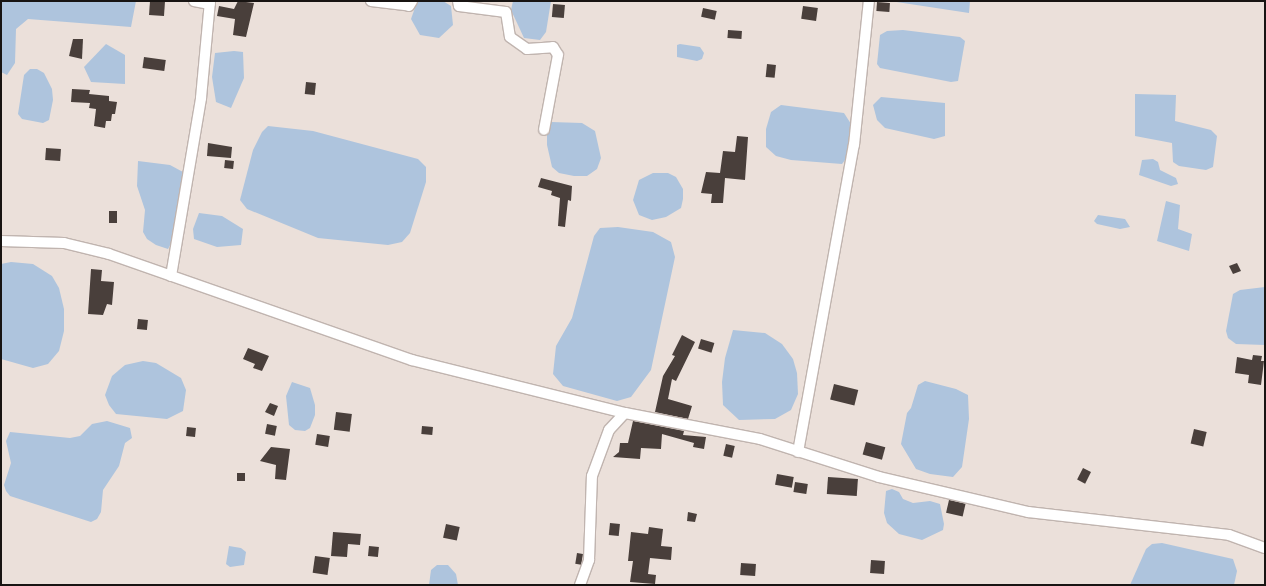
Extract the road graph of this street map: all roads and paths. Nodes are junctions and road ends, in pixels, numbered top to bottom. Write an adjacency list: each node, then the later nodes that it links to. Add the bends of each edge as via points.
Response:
1 (194, 1): 6 (street)
2 (371, 1): 3 (street, via 409,6)
3 (412, 1)
4 (458, 1): 7 (street, via 459,6 506,12 510,37 527,49 553,47 558,55)
5 (869, 1): 11 (street, via 854,145)
6 (210, 3): 9 (street, via 200,98)
7 (544, 130)
8 (1, 241): 9 (street, via 64,243 109,254)
9 (171, 276): 10 (street, via 412,360)
10 (625, 413): 11 (street, via 760,439); 13 (street, via 610,430 592,476 588,560)
11 (798, 452): 12 (street, via 879,477 1028,512 1229,535)
12 (1265, 548)
13 (580, 585)

